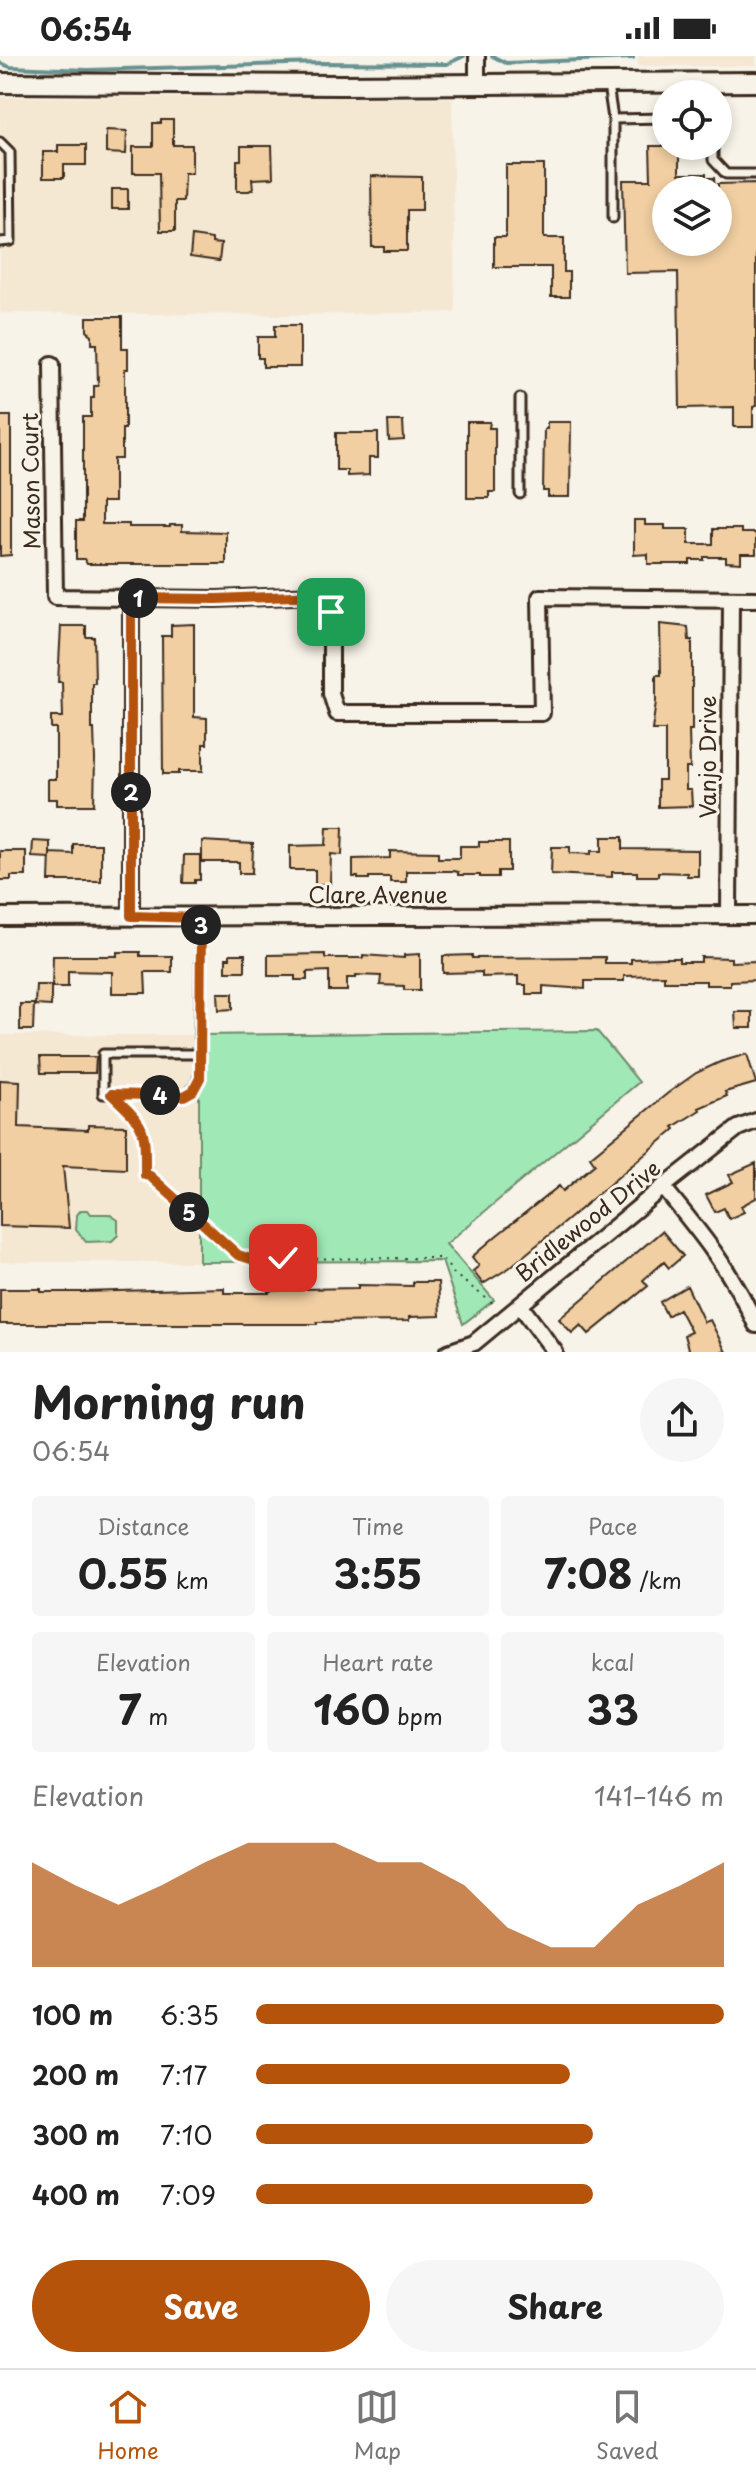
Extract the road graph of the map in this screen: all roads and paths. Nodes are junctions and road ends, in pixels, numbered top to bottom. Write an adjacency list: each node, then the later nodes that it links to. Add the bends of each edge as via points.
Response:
1 (477, 56): 4 (street)
2 (756, 82): 7 (main road)
3 (0, 83): 4 (main road)
4 (477, 83): 5 (main road)
5 (608, 83): 6 (main road); 9 (lane)
6 (652, 85)
7 (732, 85)
8 (652, 118): 9 (lane)
9 (613, 119): 13 (lane)
10 (0, 142): 14 (lane, via 10,152 11,241)
11 (713, 160): 12 (lane, via 726,174)
12 (756, 174)
13 (613, 218)
14 (0, 242)
15 (52, 364): 18 (street, Mason Court, via 55,597)
16 (520, 398): 17 (lane)
17 (520, 494)
18 (131, 598): 19 (street, via 317,595 331,612 331,694 337,713 542,713 540,597); 23 (street)
19 (731, 599): 20 (street); 21 (street, Vanjo Drive)
20 (756, 599)
21 (729, 915): 22 (street, Clare Avenue); 25 (street, Clare Avenue)
22 (756, 915)
23 (131, 916): 24 (street, Clare Avenue); 25 (street, Clare Avenue)
24 (0, 917)
25 (201, 918): 26 (lane)
26 (200, 1054): 27 (lane, via 200,1078 184,1096); 27 (lane, via 103,1054 103,1094)
27 (111, 1094): 30 (path, via 145,1131 145,1175 238,1255 442,1258 454,1274)
28 (756, 1121): 29 (street, Bridlewood Drive, via 738,1128)
29 (663, 1187): 31 (street, Bridlewood Drive); 32 (street, via 716,1253)
30 (494, 1304)
31 (520, 1305): 33 (street, Bridlewood Drive, via 474,1343); 34 (street)
32 (756, 1325)
33 (448, 1352)
34 (555, 1352)

